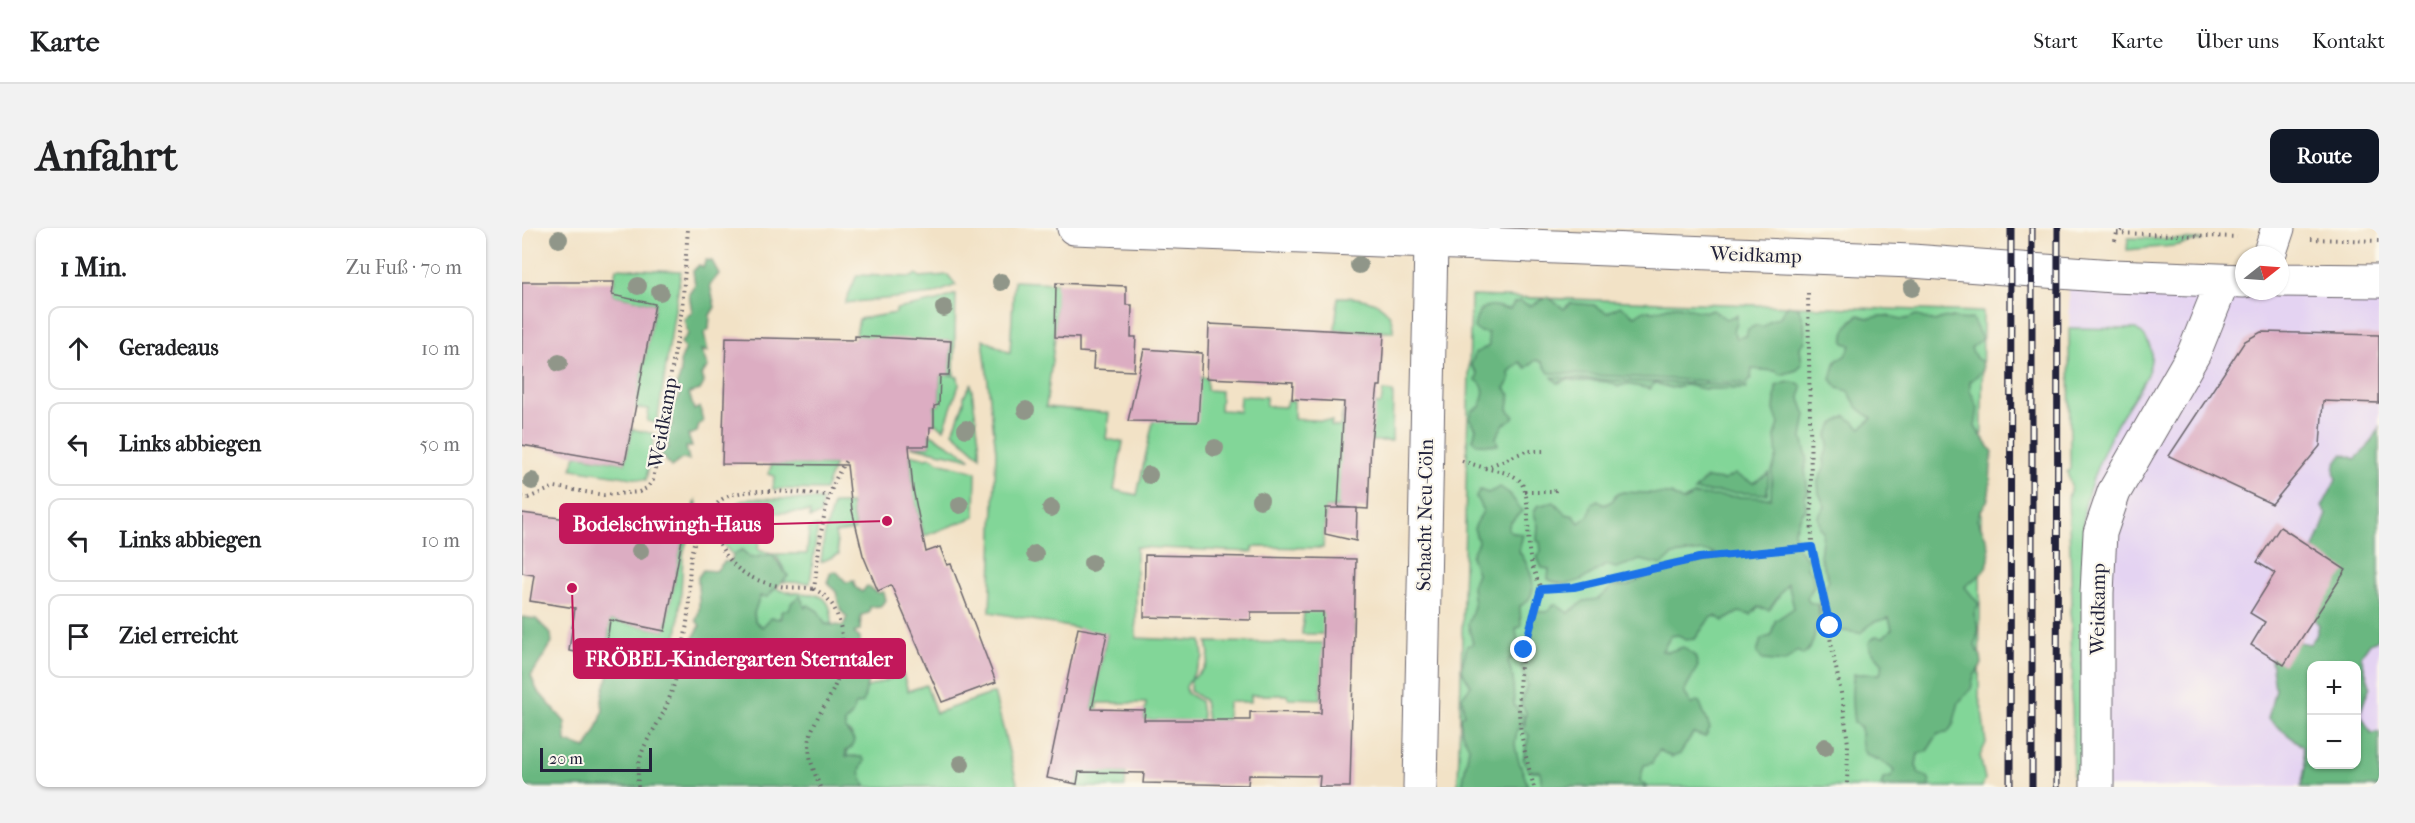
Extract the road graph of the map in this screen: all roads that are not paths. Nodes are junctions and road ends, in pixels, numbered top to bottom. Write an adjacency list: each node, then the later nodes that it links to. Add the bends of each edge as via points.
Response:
1 (1074, 228): 3 (street, Weidkamp)
2 (2278, 228): 6 (street)
3 (1323, 234): 5 (street, Weidkamp)
4 (1476, 236): 5 (street, Weidkamp); 8 (street, Weidkamp)
5 (1431, 243): 10 (street, Schacht Neu-Cöln)
6 (2272, 246)
7 (2289, 280): 9 (street)
8 (2234, 281): 11 (street, Weidkamp, via 2114,492 2100,533)
9 (2379, 281)
10 (1420, 787)
11 (2097, 787)

